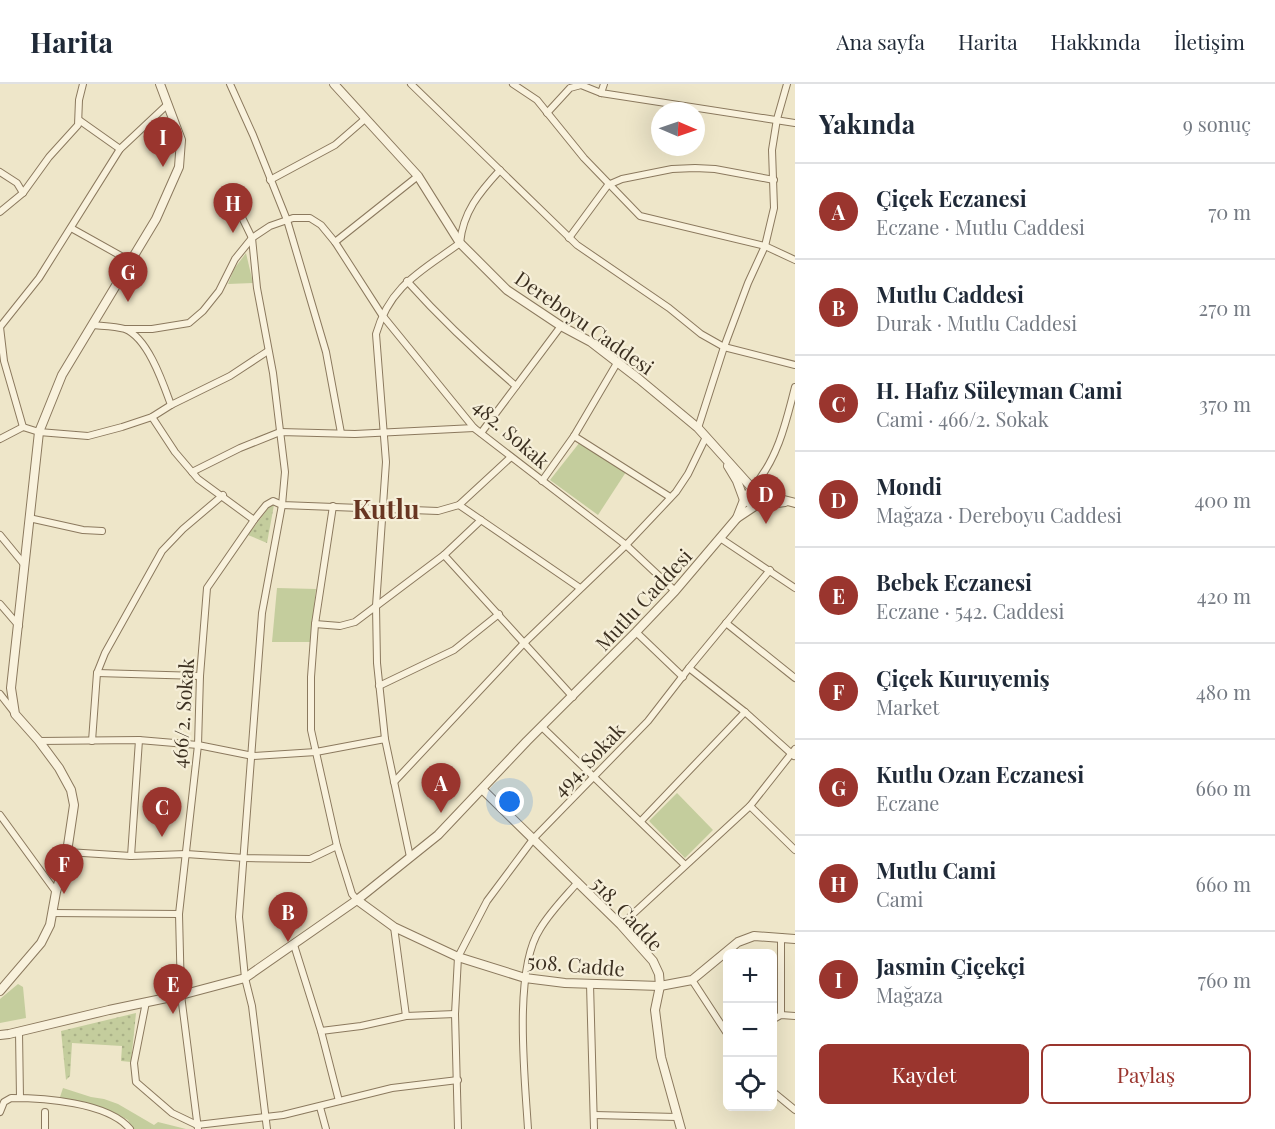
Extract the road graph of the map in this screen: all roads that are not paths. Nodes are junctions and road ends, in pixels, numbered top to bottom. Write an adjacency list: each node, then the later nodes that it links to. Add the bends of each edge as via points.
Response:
1 (83, 84): 14 (street)
2 (160, 84): 10 (street)
3 (230, 84): 20 (street)
4 (334, 84): 12 (street, Dereboyu Caddesi)
5 (411, 84): 17 (street)
6 (513, 84): 11 (street, via 537,100)
7 (603, 84): 9 (street)
8 (787, 84): 13 (street)
9 (601, 93): 11 (street, via 581,85 570,88); 13 (street)
10 (168, 104): 16 (street); 34 (street, via 181,140 179,167 156,219)
11 (547, 113): 22 (street)
12 (365, 118): 19 (street, Dereboyu Caddesi); 20 (street, via 335,145)
13 (777, 119): 15 (street); 21 (street, via 772,150)
14 (79, 120): 16 (street); 23 (street)
15 (795, 123)
16 (120, 149): 27 (street)
17 (500, 170): 29 (street); 31 (street, via 471,207 462,225)
18 (0, 172): 23 (street, via 17,183)
19 (418, 176): 30 (street); 31 (street, Dereboyu Caddesi)
20 (270, 180): 26 (street)
21 (774, 180): 22 (street, via 695,168 672,169); 32 (street, via 774,208)
22 (608, 185): 29 (street); 32 (street, via 640,216)
23 (23, 193): 25 (street)
24 (234, 201): 28 (street)
25 (0, 212)
26 (287, 220): 28 (street); 30 (street, 482. Sokak, via 310,218); 55 (street, via 326,352)
27 (71, 228): 34 (street); 39 (street, via 39,278)
28 (252, 238): 40 (street, via 235,259 219,291 189,323); 42 (street)
29 (569, 238): 41 (street)
30 (335, 242): 36 (street, 482. Sokak)
31 (460, 243): 35 (street); 38 (street, Dereboyu Caddesi, via 507,290)
32 (765, 246): 33 (street); 41 (street)
33 (795, 260)
34 (130, 261): 37 (street)
35 (407, 281): 36 (street); 46 (street, via 477,354)
36 (381, 315): 51 (street, 482. Sokak); 56 (street, via 376,334)
37 (92, 325): 40 (street); 53 (street, via 62,375)
38 (561, 326): 44 (street, Dereboyu Caddesi, via 591,342); 46 (street)
39 (0, 327): 43 (street)
40 (126, 329): 48 (street, via 149,354)
41 (724, 347): 45 (street); 52 (street)
42 (268, 351): 48 (street, via 230,376); 54 (street)
43 (2, 362): 50 (street)
44 (617, 363): 52 (street, Dereboyu Caddesi); 58 (street)
45 (795, 365)
46 (516, 386): 57 (street)
47 (795, 387): 64 (street, via 785,425)
48 (171, 405): 49 (street)
49 (152, 417): 53 (street, via 88,436); 63 (street)
50 (23, 427): 53 (street); 60 (street)
51 (474, 428): 56 (street); 57 (street, 482. Sokak)
52 (698, 428): 59 (street, Dereboyu Caddesi)
53 (39, 432): 77 (street)
54 (280, 432): 55 (street); 63 (street); 72 (street, via 285,472)
55 (341, 433): 56 (street)
56 (384, 433): 76 (street)
57 (481, 434): 62 (street, 482. Sokak)
58 (574, 436): 65 (street); 69 (street)
59 (706, 437): 61 (street, Dereboyu Caddesi); 69 (street, via 688,474)
60 (0, 439)
61 (718, 448): 66 (street, Dereboyu Caddesi); 70 (street)
62 (511, 457): 65 (street, 482. Sokak); 73 (street)
63 (192, 472): 68 (street)
64 (762, 477): 66 (street); 67 (street)
65 (542, 481): 84 (street, 482. Sokak)
66 (752, 488): 67 (street, Dereboyu Caddesi); 70 (street, Mutlu Caddesi)
67 (764, 494): 71 (street, Dereboyu Caddesi); 75 (street)
68 (223, 495): 79 (street); 101 (street, via 162,551)
69 (670, 497): 84 (street)
70 (744, 500): 75 (street); 78 (street, Mutlu Caddesi)
71 (793, 502): 75 (street)
72 (282, 504): 74 (street); 79 (street, 466/2. Sokak, via 273,501); 118 (street, via 262,613)
73 (459, 505): 76 (street, via 438,511); 80 (street)
74 (333, 506): 76 (street); 96 (street)
75 (755, 506): 78 (street)
76 (383, 508): 93 (street)
77 (29, 518): 81 (street); 86 (street)
78 (737, 518): 83 (street, Mutlu Caddesi)
79 (254, 519): 102 (street, 466/2. Sokak, via 207,588)
80 (481, 520): 85 (street); 90 (street)
81 (102, 531)
82 (0, 535): 86 (street)
83 (720, 538): 87 (street); 91 (street, Mutlu Caddesi)
84 (626, 545): 90 (street); 91 (street, 482. Sokak)
85 (444, 555): 93 (street); 94 (street)
86 (23, 563): 97 (street)
87 (770, 570): 89 (street); 95 (street, 494. Sokak)
88 (795, 578): 89 (street)
89 (794, 587)
90 (580, 588): 99 (street)
91 (675, 591): 98 (street, Mutlu Caddesi)
92 (0, 604): 97 (street)
93 (376, 606): 96 (street, via 347,625); 105 (street)
94 (499, 614): 99 (street); 105 (street, via 454,650)
95 (726, 623): 100 (street, 494. Sokak); 104 (street)
96 (315, 624): 116 (street, via 310,677 311,730)
97 (19, 627): 109 (street, via 11,688)
98 (636, 632): 103 (street); 107 (street, Mutlu Caddesi)
99 (525, 642): 107 (street); 120 (street)
100 (689, 668): 103 (street, 494. Sokak); 108 (street)
101 (97, 673): 102 (street); 114 (street)
102 (200, 676): 115 (street, 466/2. Sokak)
103 (683, 677): 119 (street, 494. Sokak, via 648,721)
104 (795, 678)
105 (379, 686): 111 (street)
106 (0, 694): 109 (street)
107 (573, 697): 110 (street, Mutlu Caddesi)
108 (745, 712): 117 (street); 124 (street)
109 (15, 714): 113 (street)
110 (542, 727): 119 (street); 121 (street, Mutlu Caddesi)
111 (385, 739): 116 (street); 120 (street)
112 (139, 740): 114 (street); 115 (street); 130 (street)
113 (39, 741): 114 (street); 128 (street, via 71,790 74,806)
114 (92, 741)
115 (198, 745): 118 (street); 129 (street, 466/2. Sokak)
116 (316, 752): 118 (street); 126 (street)
117 (794, 753): 122 (street)
118 (253, 756): 132 (street)
119 (594, 777): 124 (street); 125 (street, 494. Sokak)
120 (394, 782): 131 (street)
121 (483, 790): 125 (street, 518. Cadde); 131 (street, Mutlu Caddesi)
122 (750, 806): 127 (street); 133 (street)
123 (0, 815): 135 (street)
124 (641, 821): 133 (street)
125 (534, 838): 134 (street, 518. Cadde); 144 (street, 494. Sokak, via 486,901)
126 (337, 846): 132 (street, via 310,859); 136 (street)
127 (795, 850)
128 (67, 852): 130 (street); 135 (street)
129 (186, 854): 130 (street); 132 (street); 138 (street, 466/2. Sokak)
130 (131, 856)
131 (410, 857): 136 (street, Mutlu Caddesi)
132 (244, 858): 145 (street, via 239,917)
133 (685, 865): 139 (street)
134 (578, 882): 139 (street, 518. Cadde); 146 (street, via 539,929 528,953)
135 (56, 892): 137 (street)
136 (357, 900): 140 (street, 508. Cadde); 143 (street, Mutlu Caddesi)
137 (52, 912): 138 (street); 150 (street, via 41,943)
138 (179, 914): 151 (street, 466/2. Sokak)
139 (621, 925): 149 (street, 518. Cadde, via 653,961)
140 (394, 927): 144 (street, 508. Cadde); 155 (street)
141 (781, 937): 142 (street, 508. Cadde); 147 (street, 508. Cadde, via 754,936 738,942); 154 (street)
142 (795, 939)
143 (294, 945): 145 (street, Mutlu Caddesi); 159 (street)
144 (458, 957): 146 (street, 508. Cadde); 153 (street, 494. Sokak)
145 (245, 978): 151 (street, Mutlu Caddesi); 171 (street)
146 (525, 978): 148 (street, 508. Cadde); 179 (street)
147 (692, 980): 149 (street, 508. Cadde); 158 (street)
148 (590, 984): 149 (street, 508. Cadde); 170 (street)
149 (660, 986): 172 (street, 518. Cadde, via 655,1010 661,1057)
150 (0, 991)
151 (181, 995): 152 (street, Mutlu Caddesi); 173 (street, 466/2. Sokak)
152 (146, 1002): 160 (street, Mutlu Caddesi); 173 (street, via 134,1064 136,1082 172,1113)
153 (454, 1014): 155 (street); 162 (street, 494. Sokak)
154 (781, 1015): 156 (street); 157 (street)
155 (406, 1016): 159 (street)
156 (795, 1016)
157 (777, 1017)
158 (723, 1027)
159 (321, 1031): 165 (street)
160 (19, 1032): 161 (street, Mutlu Caddesi); 164 (street)
161 (0, 1035)
162 (458, 1080): 165 (street, via 392,1088); 178 (street, 494. Sokak)
163 (777, 1095): 167 (street)
164 (20, 1098): 168 (street, via 4,1102); 175 (street, via 69,1102 115,1117)
165 (339, 1101): 166 (street)
166 (320, 1107): 171 (street); 177 (street)
167 (795, 1110)
168 (0, 1112)
169 (45, 1112): 174 (street)
170 (594, 1115): 172 (street); 180 (street)
171 (265, 1117): 173 (street); 176 (street)
172 (677, 1117): 181 (street, 518. Cadde)
173 (198, 1127)
174 (45, 1129)
175 (130, 1129)
176 (267, 1129)
177 (327, 1129)
178 (458, 1129)
179 (528, 1129)
180 (594, 1129)
181 (681, 1129)

